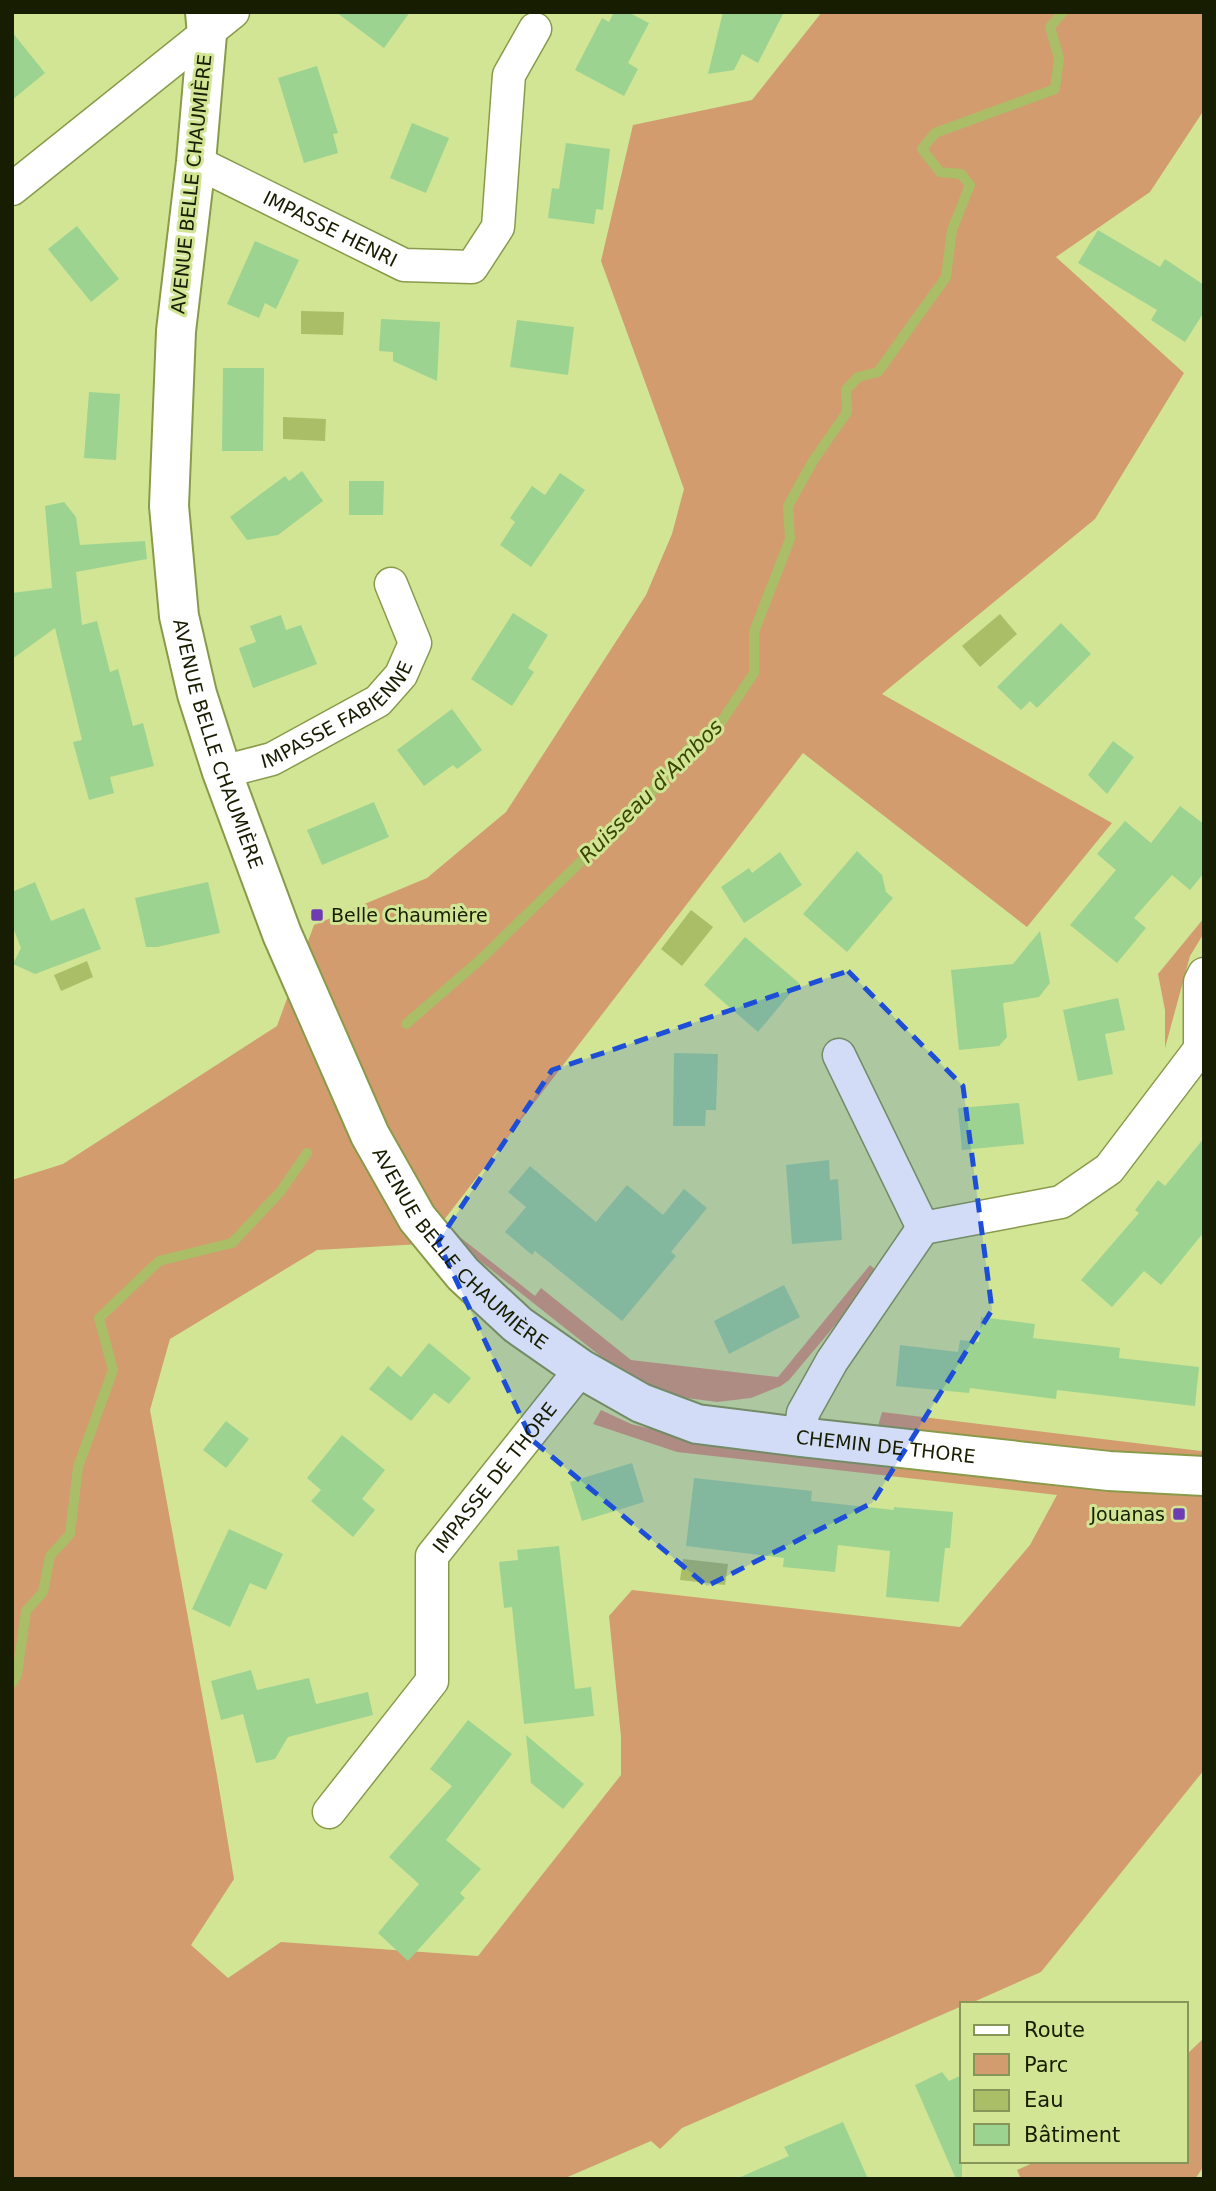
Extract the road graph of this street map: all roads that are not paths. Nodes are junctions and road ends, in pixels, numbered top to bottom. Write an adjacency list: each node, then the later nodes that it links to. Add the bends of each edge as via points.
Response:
1 (215, 19): 3 (street, AVENUE BELLE CHAUMIÈRE); 4 (street)
2 (535, 29): 3 (street, IMPASSE HENRI, via 509,75 498,227 472,267 404,265)
3 (196, 162): 6 (street, AVENUE BELLE CHAUMIÈRE, via 176,331 169,506 179,616)
4 (12, 189)
5 (391, 584): 6 (street, IMPASSE FABIENNE, via 415,643 401,675 378,701 272,759)
6 (222, 772): 10 (street, AVENUE BELLE CHAUMIÈRE, via 282,934 341,1070 370,1135 417,1219 463,1274 518,1325)
7 (1204, 974): 9 (street, via 1200,982 1200,1049 1109,1169 1061,1202)
8 (839, 1055): 9 (street)
9 (923, 1228): 11 (street, via 832,1362 803,1413)
10 (581, 1370): 11 (street, CHEMIN DE THORE, via 641,1403 697,1424); 13 (street, IMPASSE DE THORE, via 432,1556 432,1681)
11 (800, 1437): 12 (street, CHEMIN DE THORE, via 1109,1471)
12 (1204, 1476)
13 (329, 1812)

